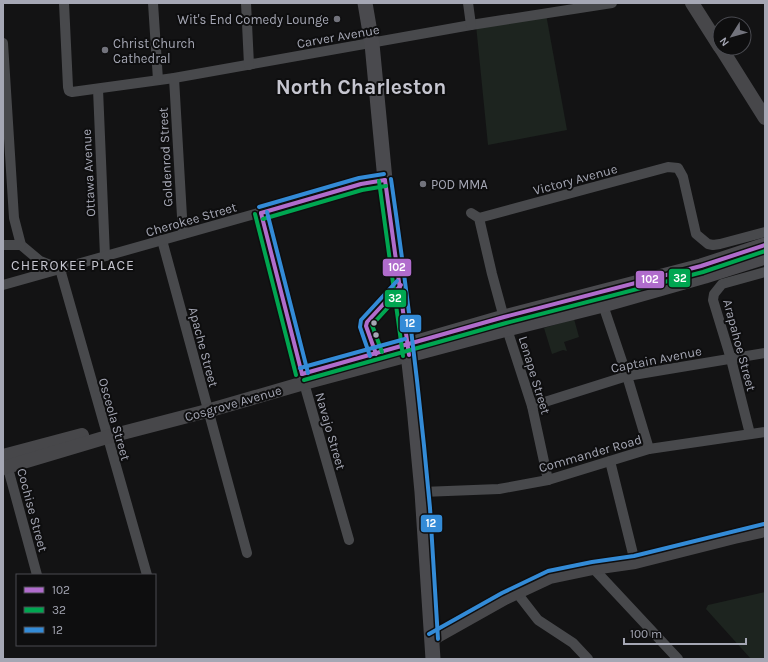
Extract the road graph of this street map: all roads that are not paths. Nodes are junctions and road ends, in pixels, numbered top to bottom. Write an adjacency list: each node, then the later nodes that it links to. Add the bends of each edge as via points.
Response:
1 (64, 3): 18 (street, Carver Avenue, via 69,91)
2 (153, 3): 16 (street)
3 (246, 3): 14 (street)
4 (365, 3): 12 (main road)
5 (468, 3): 9 (street)
6 (612, 3): 8 (street, Carver Avenue)
7 (692, 3): 10 (street)
8 (558, 8): 9 (street, Carver Avenue)
9 (472, 25): 12 (street, Carver Avenue)
10 (712, 35)
11 (3, 43): 17 (street)
12 (372, 44): 14 (street, Carver Avenue); 20 (main road)
13 (725, 56): 19 (street)
14 (249, 65): 15 (street, Carver Avenue)
15 (174, 78): 16 (street, Carver Avenue); 24 (street, Goldenrod Street)
16 (158, 80): 18 (street, Carver Avenue)
17 (5, 85): 27 (street, via 14,218)
18 (98, 89): 29 (street, Ottawa Avenue)
19 (765, 118)
20 (385, 180): 21 (street, Cherokee Street, via 361,184); 36 (main road)
21 (261, 213): 24 (street, Cherokee Street); 40 (street, Navajo Street)
22 (475, 215): 23 (street, Victory Avenue, via 668,167 678,168 684,178 696,234 702,240 713,245); 35 (street, Lenape Street)
23 (765, 232)
24 (183, 234): 25 (street, Cherokee Street)
25 (162, 240): 29 (street, Cherokee Street); 42 (street, Apache Street)
26 (3, 245): 27 (street)
27 (21, 245): 31 (street, via 40,261)
28 (765, 246): 35 (main road, Cosgrove Avenue)
29 (105, 256): 31 (street, Cherokee Street)
30 (765, 257): 34 (main road, Cosgrove Avenue)
31 (60, 269): 33 (street, Cherokee Street); 44 (street, Osceola Street)
32 (765, 272): 38 (street, Arapahoe Street, via 722,284 714,294 713,300)
33 (3, 285)
34 (603, 305): 35 (main road, Cosgrove Avenue); 39 (street)
35 (506, 323): 36 (main road, Cosgrove Avenue); 41 (street, Lenape Street)
36 (408, 350): 40 (street, Cosgrove Avenue); 50 (main road)
37 (765, 353): 38 (street, Captain Avenue)
38 (731, 358): 39 (street, Captain Avenue); 45 (street, Arapahoe Street)
39 (627, 376): 41 (street, Captain Avenue); 46 (street)
40 (303, 378): 42 (street, Cosgrove Avenue); 52 (street, Navajo Street)
41 (532, 406): 49 (street, Lenape Street)
42 (206, 407): 44 (street, Cosgrove Avenue); 53 (street, Apache Street)
43 (765, 432): 45 (street, Commander Road)
44 (106, 433): 47 (street, Cosgrove Avenue); 57 (street, Osceola Street)
45 (750, 434): 46 (street, Commander Road)
46 (650, 449): 48 (street, Commander Road)
47 (4, 460): 56 (street, Cochise Street)
48 (610, 461): 49 (street, Commander Road); 54 (street)
49 (548, 480): 50 (street, Commander Road, via 499,489)
50 (422, 492): 59 (main road)
51 (765, 530): 54 (street)
52 (349, 540)
53 (247, 553)
54 (635, 562): 55 (street)
55 (593, 568): 58 (street, via 550,577); 62 (street)
56 (37, 574)
57 (147, 574)
58 (517, 593): 59 (street); 61 (street, via 538,620 573,643)
59 (432, 639): 60 (main road)
60 (433, 659)
61 (588, 659)
62 (678, 659)

